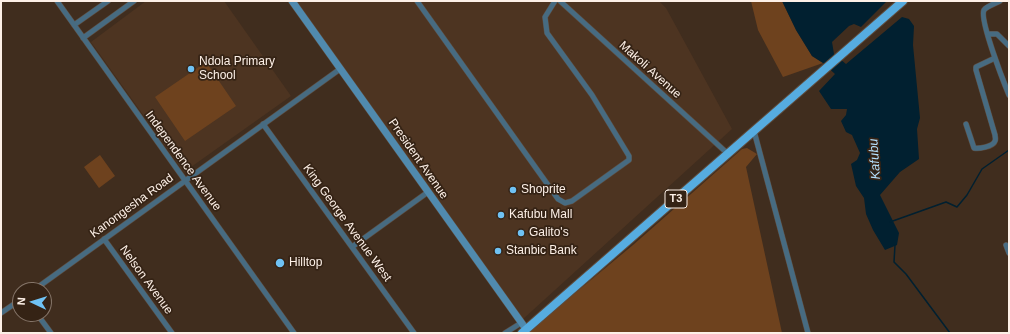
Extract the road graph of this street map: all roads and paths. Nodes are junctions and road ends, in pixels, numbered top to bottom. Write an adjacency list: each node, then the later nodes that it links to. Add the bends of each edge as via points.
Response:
1 (57, 1): 10 (street, Independence Avenue)
2 (108, 1): 10 (street)
3 (134, 1): 12 (street)
4 (292, 1): 15 (main road, President Avenue)
5 (417, 1): 6 (street, via 558,199 565,203 572,201 629,160 629,156 592,95 547,33 545,17)
6 (556, 1)
7 (560, 1): 20 (street, Makoli Avenue)
8 (903, 1): 19 (highway, T3)
9 (1000, 1): 11 (street, via 984,11)
10 (74, 25): 12 (street, Independence Avenue)
11 (989, 34): 13 (street, via 997,34); 14 (street)
12 (83, 38): 21 (street, Independence Avenue)
13 (1009, 46)
14 (995, 58): 16 (street); 18 (street, via 976,68 995,141 993,144 974,148)
15 (340, 69): 17 (street, Kanongesha Road); 22 (main road, President Avenue)
16 (1009, 95)
17 (263, 124): 21 (street, Kanongesha Road); 25 (street, King George Avenue West)
18 (966, 124)
19 (754, 131): 20 (highway, T3); 37 (street)
20 (727, 154): 31 (highway, T3)
21 (184, 180): 23 (street, Kanongesha Road); 34 (street, Independence Avenue)
22 (428, 192): 25 (street); 31 (main road, President Avenue)
23 (104, 239): 27 (street, Kanongesha Road); 33 (street, Nelson Avenue)
24 (1006, 245): 26 (street)
25 (352, 246): 35 (street, King George Avenue West)
26 (1009, 253)
27 (45, 282)
28 (12, 305): 29 (street)
29 (1, 313)
30 (42, 322): 32 (street)
31 (524, 330): 36 (street)
32 (50, 333)
33 (172, 333)
34 (294, 333)
35 (414, 333)
36 (505, 333)
37 (808, 333)

